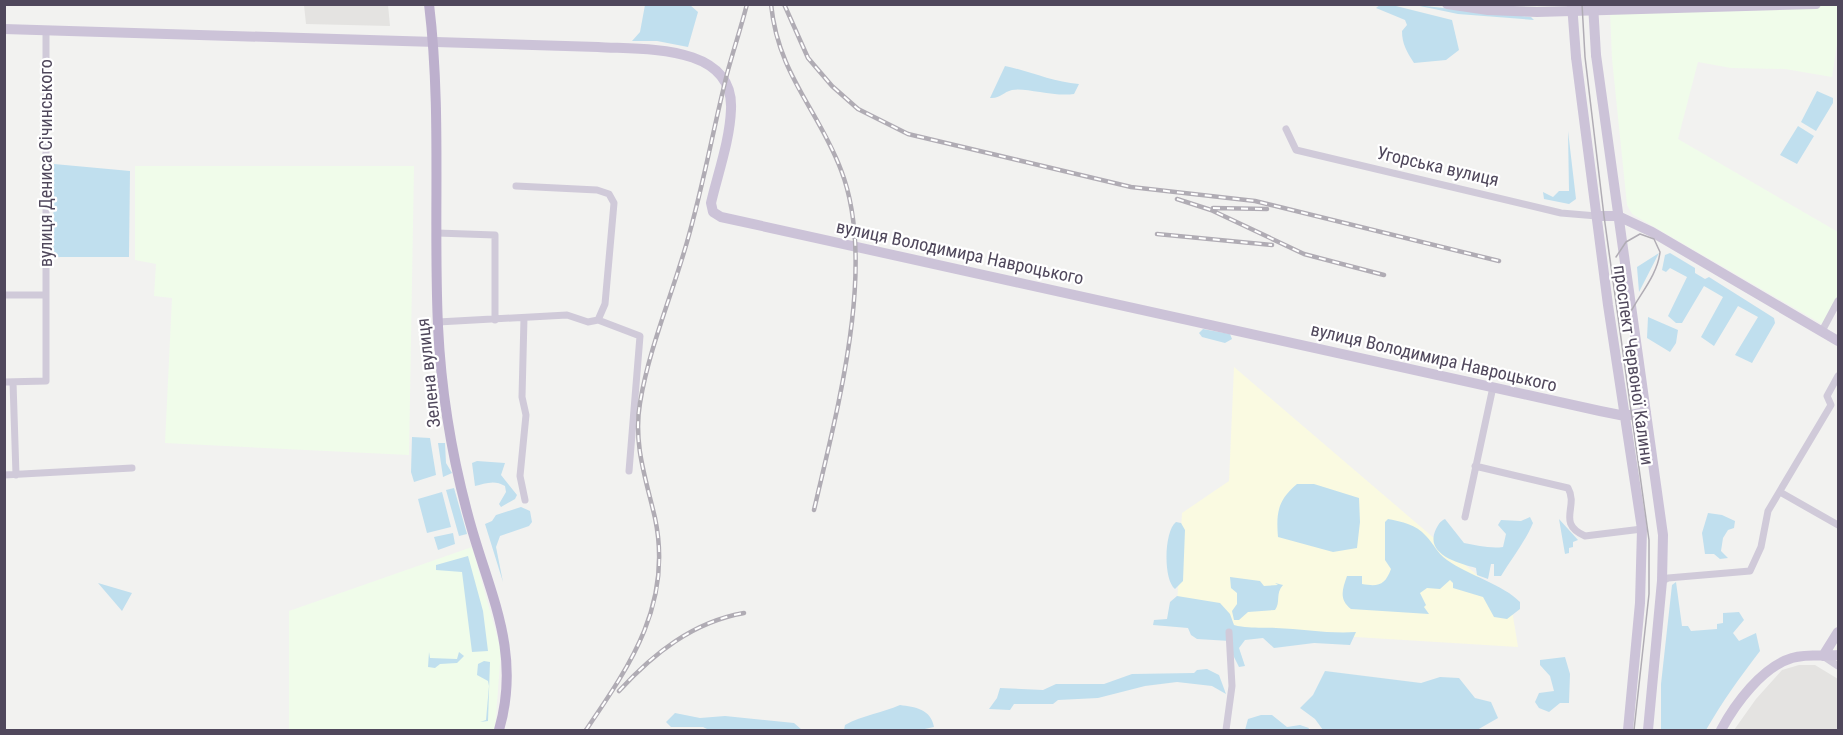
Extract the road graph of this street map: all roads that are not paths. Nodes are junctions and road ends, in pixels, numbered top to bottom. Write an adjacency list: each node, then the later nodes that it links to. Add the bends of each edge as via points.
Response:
1 (429, 4): 11 (main road, Зелена вулиця)
2 (1447, 4): 8 (street, via 1488,10)
3 (1522, 4): 8 (street)
4 (1572, 4): 14 (street, проспект Червоної Калини, bridge)
5 (1593, 4): 15 (street, проспект Червоної Калини, bridge)
6 (1816, 4): 7 (street)
7 (1668, 5): 8 (street)
8 (1548, 11)
9 (4, 29): 10 (street, вулиця Володимира Навроцького)
10 (46, 30): 11 (street, вулиця Володимира Навроцького); 19 (street, вулиця Дениса Січинського)
11 (434, 43): 17 (main road, Зелена вулиця); 30 (street, вулиця Володимира Навроцького, via 678,52 712,66 731,103 711,203 713,212 722,217)
12 (1286, 129): 14 (street, Угорська вулиця, via 1296,150 1561,213)
13 (516, 186): 24 (street, via 609,194 614,203 613,215 605,304)
14 (1596, 216): 15 (street); 32 (street, проспект Червоної Калини)
15 (1618, 216): 16 (street); 18 (street, проспект Червоної Калини)
16 (1647, 230): 18 (street, via 1629,235); 26 (street)
17 (437, 233): 23 (street, via 495,235); 25 (main road, Зелена вулиця)
18 (1622, 242): 31 (street, проспект Червоної Калини)
19 (45, 295): 20 (street); 29 (street, вулиця Дениса Січинського, via 46,381)
20 (4, 296)
21 (1839, 301): 26 (street)
22 (524, 318): 23 (street); 24 (street, via 567,315 588,322); 39 (street, via 522,397 526,415 520,476)
23 (495, 320): 25 (street)
24 (598, 320): 35 (street, via 639,336 641,342)
25 (438, 322): 50 (main road, Зелена вулиця, via 459,480 504,635 505,695)
26 (1822, 331): 27 (street)
27 (1839, 341)
28 (1839, 376): 38 (street, via 1827,396 1831,405)
29 (9, 382): 37 (street)
30 (1493, 387): 32 (street, вулиця Володимира Навроцького); 33 (street)
31 (1646, 412): 32 (street); 44 (street, проспект Червоної Калини, via 1663,535)
32 (1625, 416): 42 (street, проспект Червоної Калини)
33 (1475, 466): 40 (street); 42 (street, via 1568,488 1572,495 1570,523 1585,536)
34 (132, 468): 37 (street)
35 (629, 471)
36 (4, 475): 37 (street)
37 (16, 475)
38 (1780, 492): 41 (street); 44 (street, via 1768,511 1761,547 1750,571)
39 (525, 500)
40 (1465, 517)
41 (1839, 525)
42 (1642, 530): 43 (street, проспект Червоної Калини)
43 (1642, 581): 44 (street); 52 (street, проспект Червоної Калини)
44 (1662, 581): 53 (street, проспект Червоної Калини)
45 (1229, 632): 51 (street, via 1232,686)
46 (1839, 632): 48 (street)
47 (1839, 655): 48 (street)
48 (1823, 656): 49 (street); 54 (street, via 1794,658 1772,669 1742,700)
49 (1839, 666)
50 (499, 730)
51 (1226, 730)
52 (1628, 730)
53 (1648, 730)
54 (1721, 730)

